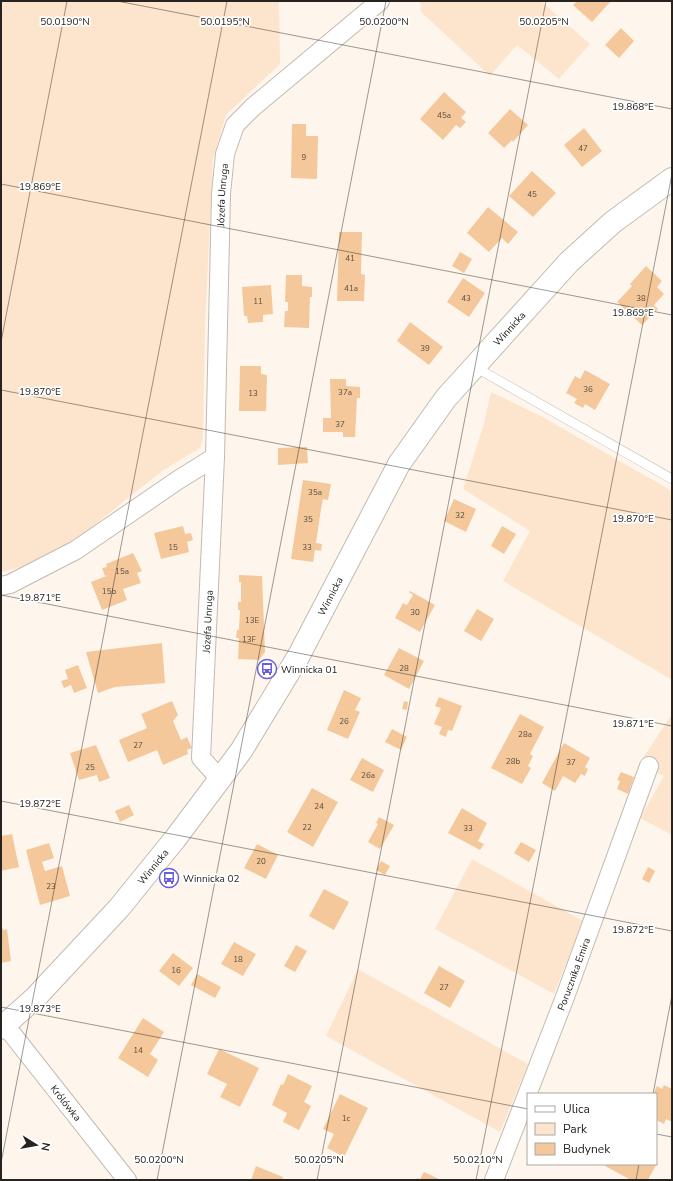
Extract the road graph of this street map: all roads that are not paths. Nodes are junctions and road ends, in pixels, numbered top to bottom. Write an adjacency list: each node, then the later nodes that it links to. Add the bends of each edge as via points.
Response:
1 (380, 1): 4 (street, Józefa Unruga, via 235,125 225,154 221,194)
2 (672, 179): 3 (street, Winnicka, via 613,222 569,262)
3 (474, 366): 5 (lane); 8 (street, Winnicka, via 425,424 399,464 298,657 270,705)
4 (215, 457): 6 (street, via 76,550 10,584); 8 (street, Józefa Unruga, via 201,758)
5 (672, 478)
6 (1, 586)
7 (649, 766): 10 (street, Porucznika Emira)
8 (220, 779): 9 (street, Winnicka, via 119,908 35,998)
9 (3, 1027): 12 (street, Królówka)
10 (528, 1093)
11 (527, 1094): 13 (street, Porucznika Emira)
12 (127, 1180)
13 (494, 1180)

